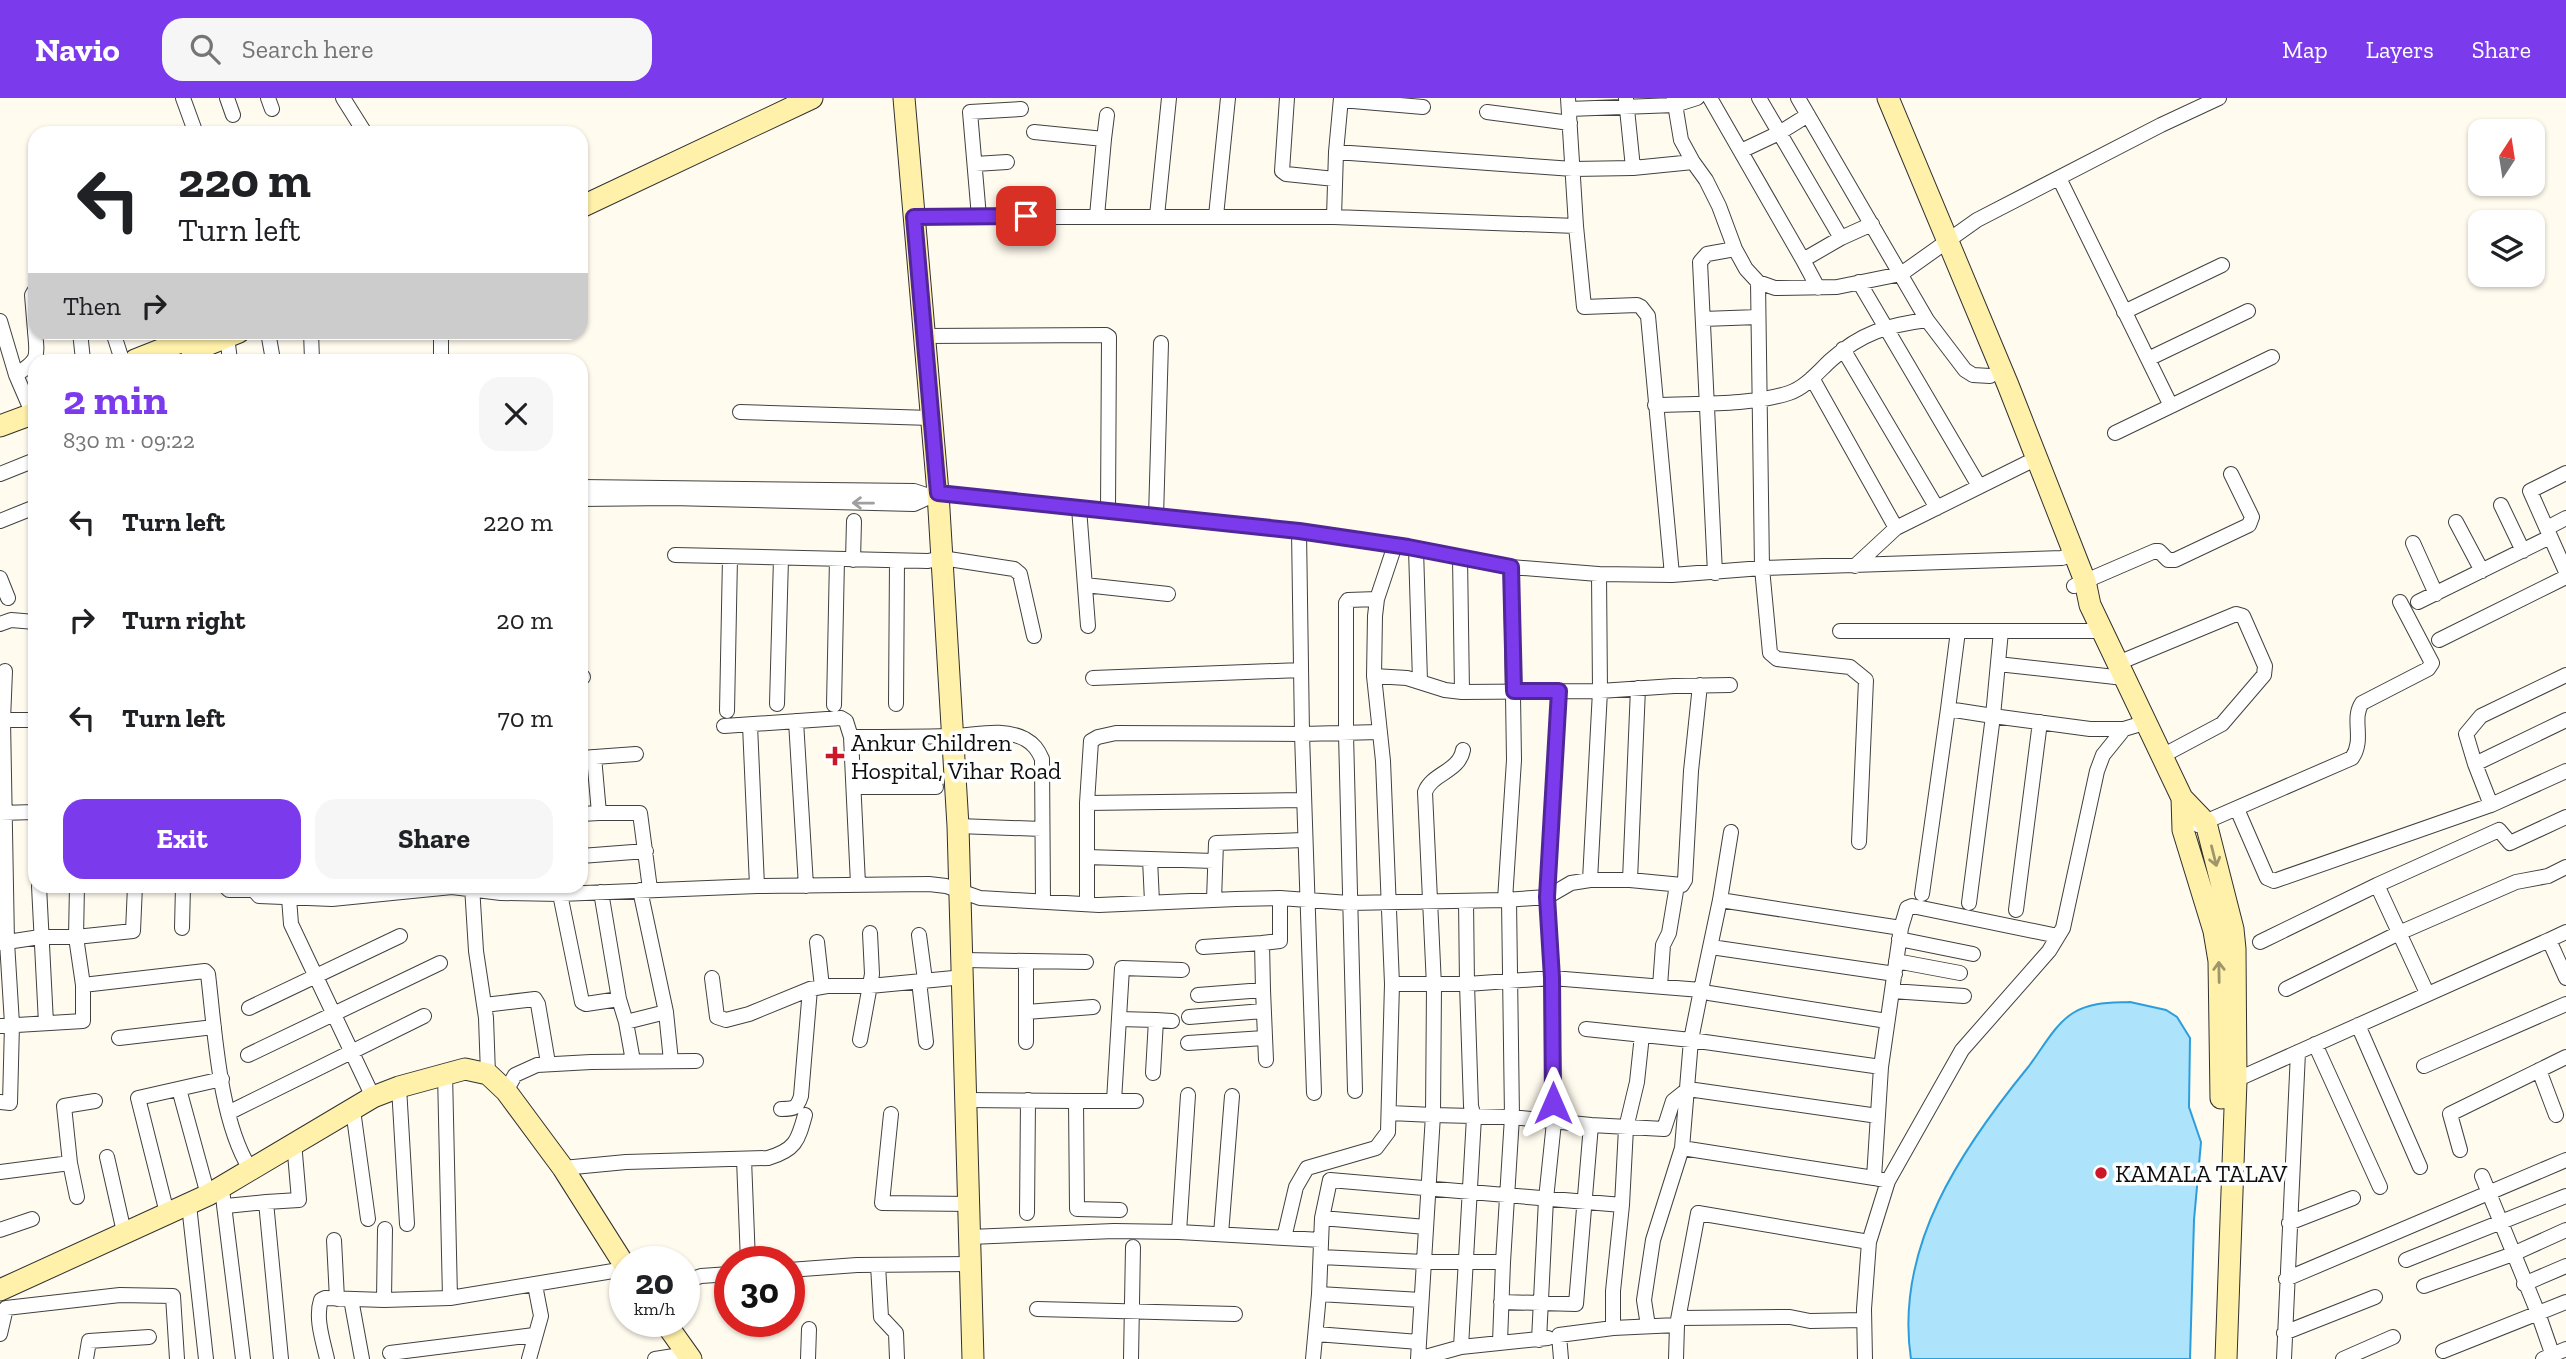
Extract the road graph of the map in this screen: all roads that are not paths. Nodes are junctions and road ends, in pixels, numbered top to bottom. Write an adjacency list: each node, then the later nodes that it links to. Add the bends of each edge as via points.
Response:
1 (183, 98): 27 (street)
2 (227, 98): 24 (street)
3 (343, 98): 28 (street)
4 (784, 98): 41 (street)
5 (812, 98): 42 (street)
6 (904, 98): 46 (street)
7 (1169, 98): 44 (street)
8 (1228, 98): 45 (street)
9 (1287, 98): 40 (street, via 1282,171)
10 (1697, 98): 18 (street)
11 (1710, 98): 32 (street)
12 (1759, 98): 30 (street)
13 (1798, 98): 26 (street)
14 (1876, 98): 52 (street)
15 (1888, 98): 52 (street)
16 (2219, 98): 39 (street)
17 (1341, 99): 20 (street); 33 (street)
18 (1674, 102): 19 (street); 35 (street, via 1681,140)
19 (1626, 103): 22 (street); 37 (street)
20 (1423, 107)
21 (1021, 109): 36 (street, via 970,112)
22 (1569, 110): 23 (street); 38 (street)
23 (1487, 112)
24 (233, 115)
25 (1107, 115): 31 (street)
26 (1808, 116): 30 (street); 49 (street)
27 (193, 126)
28 (361, 126)
29 (1034, 132): 31 (street)
30 (1779, 133): 32 (street); 51 (street)
31 (1104, 139): 43 (street)
32 (1741, 151): 54 (street)
33 (1335, 152): 38 (street); 40 (street)
34 (1007, 162): 36 (street)
35 (1693, 162): 37 (street); 53 (street, via 1719,206)
36 (975, 164): 47 (street)
37 (1633, 168): 38 (street)
38 (1573, 169): 50 (street)
39 (2059, 177): 52 (street, via 1977,220); 60 (street)
40 (1335, 179): 48 (street)
41 (588, 190)
42 (588, 204)
43 (1097, 216): 44 (street); 47 (street)
44 (1157, 216): 45 (street)
45 (1216, 216): 48 (street)
46 (914, 217): 47 (street); 67 (street)
47 (979, 217)
48 (1334, 217): 50 (street)
49 (1872, 224): 51 (street); 56 (street)
50 (1576, 226): 82 (street, via 1584,307 1637,306 1648,316)
51 (1841, 238): 54 (street)
52 (1944, 244): 56 (street); 77 (street); 118 (street)
53 (1735, 248): 57 (street); 63 (street, via 1707,254 1700,262)
54 (1803, 260): 59 (street)
55 (2222, 265): 60 (street)
56 (1902, 274): 58 (street); 64 (street)
57 (1758, 282): 59 (street, via 1775,288); 62 (street)
58 (1859, 282): 59 (street); 66 (street)
59 (1818, 288)
60 (2124, 312): 74 (street)
61 (2248, 312): 74 (street)
62 (1758, 317): 63 (street); 80 (street)
63 (1703, 319): 81 (street)
64 (1927, 320): 66 (street); 77 (street, via 1965,370)
65 (0, 321): 76 (street)
66 (1884, 328): 70 (street); 96 (street)
67 (924, 336): 88 (street); 104 (street, via 1109,337)
68 (1161, 343): 105 (street)
69 (199, 344): 71 (street); 72 (street)
70 (1843, 349): 78 (street); 102 (street)
71 (159, 354)
72 (218, 354)
73 (2272, 357): 83 (street)
74 (2148, 359): 83 (street)
75 (28, 367): 76 (street)
76 (16, 375): 79 (street)
77 (1990, 376): 92 (street)
78 (1812, 378): 80 (street, via 1789,393); 110 (street)
79 (28, 400)
80 (1759, 400): 81 (street); 128 (street)
81 (1707, 403): 82 (street); 131 (street)
82 (1655, 405): 133 (street)
83 (2171, 406): 90 (street)
84 (28, 411): 87 (street)
85 (28, 412): 89 (street)
86 (740, 412): 88 (street)
87 (0, 414)
88 (931, 418): 98 (street)
89 (0, 426)
90 (2115, 433)
91 (28, 463): 94 (street)
92 (2027, 463): 96 (street); 118 (street)
93 (2566, 473): 112 (street, via 2530,491)
94 (0, 474)
95 (2231, 474): 135 (street, via 2252,517 2249,525 2175,560 2155,551)
96 (1979, 486): 102 (street)
97 (588, 487): 98 (street)
98 (933, 494): 99 (street, one-way to 99, via 914,504); 101 (street); 122 (street)
99 (588, 499)
100 (2501, 505): 116 (street)
101 (1079, 508): 104 (street); 136 (street)
102 (1937, 508): 110 (street)
103 (28, 510): 107 (street)
104 (1108, 511): 105 (street)
105 (1156, 517): 111 (street)
106 (2566, 518): 112 (street)
107 (0, 521)
108 (854, 521): 124 (street)
109 (2456, 522): 130 (street)
110 (1896, 528): 126 (street)
111 (1299, 531): 114 (street); 153 (street)
112 (2548, 532): 116 (street); 129 (street)
113 (2413, 543): 138 (street)
114 (1395, 545): 115 (street); 140 (street)
115 (1416, 549): 120 (street); 159 (street)
116 (2523, 551): 130 (street)
117 (675, 555): 119 (street)
118 (2068, 556): 126 (street); 135 (street)
119 (730, 557): 121 (street); 171 (street)
120 (1460, 557): 127 (street); 166 (street)
121 (781, 558): 123 (street); 167 (street)
122 (942, 558): 125 (street); 150 (street, via 1017,571); 185 (street)
123 (837, 559): 124 (street); 169 (street)
124 (853, 559): 125 (street)
125 (897, 561): 168 (street)
126 (1855, 566): 128 (street)
127 (1511, 567): 132 (street); 163 (street)
128 (1762, 568): 131 (street); 212 (street, via 1766,632 1773,657 1850,667 1866,680)
129 (2565, 569): 151 (street)
130 (2482, 571): 138 (street)
131 (1715, 573): 133 (street)
132 (1599, 574): 133 (street); 165 (street)
133 (1672, 575)
134 (0, 578): 139 (street)
135 (2080, 584): 149 (street)
136 (1085, 586): 137 (street); 145 (street)
137 (1168, 594)
138 (2436, 594): 142 (street)
139 (8, 598)
140 (1377, 599): 157 (street); 184 (street, via 1346,603)
141 (2400, 602): 200 (street, via 2431,666 2362,703 2352,758)
142 (2418, 602)
143 (28, 621): 144 (street)
144 (0, 624)
145 (1088, 625)
146 (1840, 631): 147 (street)
147 (1958, 631): 148 (street); 170 (street)
148 (2001, 631): 149 (street); 152 (street)
149 (2102, 631): 154 (street)
150 (1034, 636)
151 (2439, 640)
152 (1998, 664): 154 (street); 172 (street)
153 (1301, 670): 158 (street); 183 (street)
154 (2121, 670): 178 (street); 189 (street, via 2236,614 2243,616 2265,666 2264,675 2222,724)
155 (5, 671): 173 (street)
156 (2566, 675): 192 (street, via 2481,716 2466,734)
157 (1374, 676): 159 (street); 182 (street)
158 (1093, 678)
159 (1420, 681): 166 (street)
160 (1700, 685): 161 (street); 162 (street); 222 (street, via 1685,880)
161 (1730, 685)
162 (1639, 688): 165 (street); 220 (street)
163 (1514, 691): 164 (street); 166 (street); 245 (street)
164 (1559, 691): 165 (street); 241 (street)
165 (1600, 691): 219 (street)
166 (1462, 692)
167 (777, 704)
168 (896, 704)
169 (834, 705)
170 (1948, 709): 172 (street); 240 (street)
171 (727, 711)
172 (1993, 716): 177 (street); 254 (street)
173 (2, 720): 174 (street); 201 (street)
174 (28, 720)
175 (2566, 720): 192 (street)
176 (796, 721): 179 (street); 186 (street, via 844,719); 225 (street)
177 (2040, 722): 181 (street); 256 (street)
178 (2147, 722): 181 (street); 189 (street)
179 (750, 725): 180 (street); 224 (street)
180 (724, 726)
181 (2124, 729): 264 (street, via 2103,755)
182 (1379, 732): 184 (street); 252 (street)
183 (1302, 734): 184 (street); 197 (street); 198 (street, via 1116,733 1098,737 1091,741)
184 (1346, 734): 253 (street)
185 (953, 736): 186 (street); 207 (street); 208 (street, via 1012,735 1036,747 1042,759)
186 (851, 737): 194 (street)
187 (1463, 751): 249 (street, via 1457,765 1424,792)
188 (636, 754): 190 (street)
189 (2162, 756): 196 (street)
190 (588, 758)
191 (588, 763): 203 (street)
192 (2474, 764): 199 (street)
193 (2566, 771): 199 (street)
194 (854, 787): 195 (street); 221 (street)
195 (936, 788)
196 (2182, 798): 206 (street); 209 (street)
197 (1304, 800): 198 (street); 211 (street)
198 (1087, 803): 215 (street)
199 (2491, 805): 200 (street, via 2274,881 2267,878)
200 (2237, 809): 206 (street)
201 (3, 813): 202 (street); 270 (street)
202 (28, 813)
203 (599, 813): 204 (street); 213 (street, via 640,813)
204 (588, 814)
205 (2566, 817): 223 (street, via 2510,843 2499,830)
206 (2206, 823): 209 (street); 349 (street, one-way to 349, via 2233,929)
207 (958, 826): 208 (street); 227 (street)
208 (1042, 829): 247 (street)
209 (2183, 830): 349 (street, one-way to 209, via 2214,930)
210 (1731, 832): 246 (street)
211 (1304, 840): 217 (street, via 1216,843); 248 (street)
212 (1860, 842)
213 (646, 851): 214 (street); 226 (street)
214 (588, 855)
215 (1087, 857): 216 (street); 255 (street)
216 (1150, 859): 217 (street); 251 (street)
217 (1214, 861): 244 (street)
218 (2566, 867): 261 (street)
219 (1590, 880): 220 (street); 241 (street, via 1571,883)
220 (1630, 880): 222 (street)
221 (858, 884): 225 (street); 227 (street, via 929,884)
222 (1677, 885): 293 (street, via 1663,945)
223 (2377, 885): 261 (street); 269 (street)
224 (757, 886): 225 (street); 226 (street)
225 (806, 886)
226 (645, 890): 228 (street); 308 (street)
227 (960, 890): 247 (street, via 980,898); 278 (street)
228 (601, 892): 238 (street); 302 (street)
229 (39, 893): 265 (street)
230 (77, 893): 266 (street)
231 (135, 893): 266 (street, via 133,931)
232 (183, 893): 257 (street)
233 (256, 893): 242 (street)
234 (367, 893): 242 (street, via 332,899)
235 (472, 893): 304 (street)
236 (501, 893): 239 (street)
237 (580, 893): 239 (street)
238 (588, 893)
239 (560, 894): 302 (street, via 582,1002)
240 (1922, 894)
241 (1547, 897): 245 (street); 284 (street)
242 (289, 898): 282 (street, via 291,924)
243 (1280, 898): 244 (street); 248 (street); 271 (street, via 1280,941)
244 (1214, 900): 251 (street)
245 (1507, 900): 250 (street); 287 (street)
246 (1720, 900): 260 (street); 273 (street)
247 (1043, 901): 255 (street)
248 (1309, 901): 253 (street); 355 (street)
249 (1430, 901): 250 (street); 252 (street); 292 (street)
250 (1466, 901): 290 (street)
251 (1152, 902): 255 (street)
252 (1389, 902): 253 (street); 288 (street)
253 (1349, 903): 354 (street)
254 (1969, 903)
255 (1087, 904)
256 (2016, 910)
257 (182, 928)
258 (2566, 932): 267 (street)
259 (870, 933): 291 (street)
260 (1900, 933): 264 (street, via 1912,906); 274 (street); 279 (street)
261 (2399, 933): 295 (street); 299 (street)
262 (919, 934): 286 (street)
263 (400, 936): 282 (street)
264 (2058, 936): 392 (street, via 1962,1050)
265 (40, 937): 266 (street); 270 (street); 318 (street)
266 (76, 937): 289 (street)
267 (2549, 940): 285 (street); 299 (street)
268 (817, 942): 294 (street)
269 (2260, 942)
270 (3, 943): 320 (street)
271 (1262, 943): 272 (street); 296 (street)
272 (1203, 947)
273 (1711, 947): 279 (street); 297 (street)
274 (1973, 954)
275 (1026, 961): 276 (street); 278 (street); 309 (street)
276 (1086, 962)
277 (440, 963): 310 (street)
278 (964, 968): 286 (street); 359 (street)
279 (1896, 968): 281 (street); 298 (street)
280 (1182, 970): 313 (street, via 1122,968)
281 (1960, 973)
282 (315, 977): 306 (street); 310 (street)
283 (712, 978): 294 (street, via 716,1017 726,1020)
284 (1552, 978): 287 (street); 293 (street); 377 (street)
285 (2566, 978)
286 (922, 981): 291 (street); 328 (street)
287 (1511, 981): 290 (street); 376 (street)
288 (1392, 984): 292 (street); 369 (street)
289 (83, 985): 318 (street, via 84,1021); 321 (street, via 205,971)
290 (1467, 985): 292 (street); 375 (street)
291 (870, 986): 294 (street); 326 (street)
292 (1434, 986): 372 (street)
293 (1660, 986): 297 (street)
294 (816, 988): 366 (street, via 801,1096 794,1109)
295 (2286, 989)
296 (1263, 990): 300 (street); 307 (street)
297 (1701, 990): 316 (street); 327 (street)
298 (1892, 991): 301 (street); 316 (street)
299 (2427, 993): 319 (street)
300 (1198, 995)
301 (1964, 996)
302 (619, 999): 317 (street)
303 (2566, 1004): 341 (street)
304 (484, 1005): 335 (street, via 535,999); 347 (street)
305 (1093, 1007): 309 (street)
306 (249, 1008)
307 (1263, 1011): 312 (street); 325 (street)
308 (666, 1012): 317 (street); 339 (street)
309 (1026, 1012): 329 (street)
310 (332, 1014): 333 (street); 334 (street)
311 (424, 1016): 333 (street)
312 (1189, 1017)
313 (1119, 1020): 314 (street); 363 (street)
314 (1156, 1020): 315 (street); 346 (street)
315 (1172, 1021)
316 (1887, 1021): 342 (street)
317 (626, 1022): 338 (street)
318 (46, 1023): 320 (street)
319 (2358, 1024): 331 (street); 387 (street)
320 (6, 1025): 344 (street)
321 (214, 1027): 324 (street); 348 (street)
322 (1586, 1028): 323 (street)
323 (1643, 1035): 327 (street); 379 (street)
324 (119, 1038)
325 (1264, 1038): 330 (street); 337 (street)
326 (860, 1040)
327 (1692, 1040): 342 (street); 352 (street)
328 (926, 1042)
329 (1026, 1042)
330 (1188, 1044)
331 (2315, 1044): 332 (street); 393 (street)
332 (2298, 1052): 349 (street); 414 (street)
333 (351, 1054): 358 (street); 368 (street)
334 (248, 1055)
335 (547, 1057)
336 (2566, 1057): 343 (street)
337 (1266, 1060)
338 (633, 1061): 339 (street); 353 (street, via 537,1065 515,1075)
339 (671, 1061): 340 (street)
340 (696, 1062)
341 (2424, 1066)
342 (1881, 1067): 374 (street)
343 (2539, 1070): 373 (street); 382 (street, via 2450,1114)
344 (5, 1071): 365 (street, via 10,1102)
345 (445, 1073): 347 (street, via 466,1069); 350 (street); 447 (street)
346 (1153, 1073)
347 (488, 1074): 353 (street)
348 (222, 1079): 351 (street); 368 (street)
349 (2229, 1083): 500 (street); 501 (street)
350 (399, 1087): 358 (street); 415 (street)
351 (179, 1088): 401 (street); 408 (street, via 138,1098)
352 (1688, 1089): 374 (street); 379 (street, via 1673,1101 1664,1129); 381 (street)
353 (506, 1091): 388 (street)
354 (1355, 1091)
355 (1314, 1093)
356 (1188, 1095): 421 (street)
357 (1232, 1096): 422 (street)
358 (373, 1097): 367 (street)
359 (967, 1100): 360 (street); 405 (street)
360 (1028, 1100): 362 (street); 409 (street)
361 (95, 1101): 386 (street, via 64,1106)
362 (1076, 1101): 363 (street); 407 (street, via 1077,1209)
363 (1114, 1101): 364 (street)
364 (1136, 1101)
365 (0, 1102)
366 (781, 1109)
367 (353, 1110): 380 (street); 412 (street)
368 (229, 1113): 389 (street)
369 (1390, 1113): 372 (street); 424 (street, via 1388,1132 1376,1148 1318,1163 1301,1174)
370 (891, 1114): 405 (street, via 882,1203)
371 (805, 1115): 384 (street, via 801,1132 785,1153)
372 (1433, 1115): 375 (street); 394 (street)
373 (2556, 1115)
374 (1878, 1116): 392 (street)
375 (1474, 1117): 376 (street); 396 (street)
376 (1512, 1117): 377 (street); 397 (street)
377 (1553, 1122): 378 (street); 402 (street)
378 (1591, 1125): 379 (street); 404 (street)
379 (1626, 1128): 406 (street)
380 (295, 1142): 389 (street); 403 (street, via 299,1200)
381 (1682, 1148): 392 (street); 462 (street, via 1653,1240 1644,1300)
382 (2460, 1150)
383 (107, 1157): 420 (street)
384 (744, 1159): 388 (street); 429 (street)
385 (2566, 1160): 395 (street)
386 (71, 1163): 390 (street); 399 (street)
387 (2420, 1167)
388 (563, 1168): 428 (street)
389 (250, 1169): 401 (street)
390 (0, 1172)
391 (2482, 1176): 395 (street)
392 (1881, 1179): 427 (street)
393 (2381, 1187)
394 (1428, 1190): 396 (street); 410 (street, via 1330,1180); 416 (street)
395 (2490, 1192): 413 (street); 442 (street)
396 (1471, 1193): 397 (street); 435 (street)
397 (1508, 1196): 402 (street); 436 (street)
398 (2566, 1196): 413 (street)
399 (77, 1198)
400 (2353, 1198): 414 (street)
401 (211, 1199): 403 (street); 408 (street); 484 (street); 485 (street)
402 (1546, 1199): 404 (street); 455 (street)
403 (266, 1202): 486 (street)
404 (1585, 1202): 406 (street); 455 (street, via 1576,1304)
405 (970, 1204): 423 (street)
406 (1622, 1205): 463 (street)
407 (1120, 1210)
408 (167, 1213): 420 (street)
409 (1027, 1213)
410 (1322, 1218): 416 (street); 426 (street)
411 (32, 1219): 418 (street)
412 (368, 1219)
413 (2500, 1222): 431 (street); 433 (street)
414 (2288, 1223): 442 (street)
415 (407, 1224)
416 (1426, 1227): 434 (street)
417 (385, 1229): 451 (street)
418 (0, 1230)
419 (2566, 1230): 431 (street)
420 (124, 1232): 449 (street)
421 (1179, 1232): 422 (street); 423 (street)
422 (1221, 1234): 424 (street)
423 (970, 1237): 437 (street)
424 (1284, 1238): 426 (street)
425 (334, 1240): 450 (street)
426 (1321, 1240): 432 (street)
427 (1869, 1242): 460 (street); 461 (street, via 1698,1213)
428 (612, 1246)
429 (747, 1246)
430 (1133, 1247): 457 (street)
431 (2513, 1254): 444 (street); 445 (street)
432 (1321, 1257): 434 (street); 446 (street)
433 (2406, 1260)
434 (1424, 1262): 435 (street); 452 (street)
435 (1466, 1262): 436 (street); 478 (street)
436 (1503, 1262): 453 (street)
437 (971, 1264): 438 (street); 493 (street)
438 (878, 1265): 440 (street); 492 (street, via 880,1311 896,1333)
439 (2566, 1266): 444 (street)
440 (805, 1269)
441 (609, 1270): 443 (street)
442 (2286, 1279): 465 (street)
443 (535, 1284): 447 (street); 468 (street, via 541,1316)
444 (2525, 1284): 458 (street)
445 (2424, 1286)
446 (1319, 1294): 452 (street); 467 (street)
447 (450, 1297): 451 (street)
448 (2375, 1297): 465 (street)
449 (2, 1298): 466 (street); 483 (street, via 173,1296)
450 (344, 1299): 451 (street); 487 (street, via 325,1298 319,1305); 488 (street)
451 (384, 1300)
452 (1421, 1300): 474 (street)
453 (1501, 1302): 455 (street); 475 (street)
454 (2566, 1302): 458 (street)
455 (1541, 1303): 473 (street)
456 (1037, 1309): 457 (street)
457 (1132, 1312): 459 (street); 494 (street)
458 (2538, 1313): 477 (street); 481 (street)
459 (1235, 1314)
460 (1864, 1320): 461 (street); 499 (street)
461 (1678, 1321): 462 (street); 498 (street)
462 (1648, 1326): 463 (street)
463 (1613, 1328): 469 (street)
464 (809, 1329): 491 (street)
465 (2284, 1333): 502 (street)
466 (0, 1334)
467 (1315, 1334): 474 (street); 495 (street)
468 (534, 1335): 479 (street); 489 (street)
469 (1559, 1335): 473 (street); 497 (street)
470 (149, 1337): 482 (street, via 89,1341)
471 (672, 1337): 480 (street)
472 (2393, 1337): 503 (street)
473 (1539, 1340): 475 (street)
474 (1419, 1342): 496 (street)
475 (1500, 1342): 478 (street)
476 (2566, 1349): 481 (street)
477 (2443, 1351)
478 (1454, 1352): 496 (street)
479 (390, 1353)
480 (682, 1357): 490 (street)
481 (2549, 1358)
482 (86, 1359)
483 (177, 1359)
484 (206, 1359)
485 (243, 1359)
486 (281, 1359)
487 (327, 1359)
488 (362, 1359)
489 (529, 1359)
490 (655, 1359)
491 (808, 1359)
492 (897, 1359)
493 (973, 1359)
494 (1131, 1359)
495 (1313, 1359)
496 (1418, 1359)
497 (1561, 1359)
498 (1676, 1359)
499 (1865, 1359)
500 (2211, 1359)
501 (2226, 1359)
502 (2284, 1359)
503 (2343, 1359)

